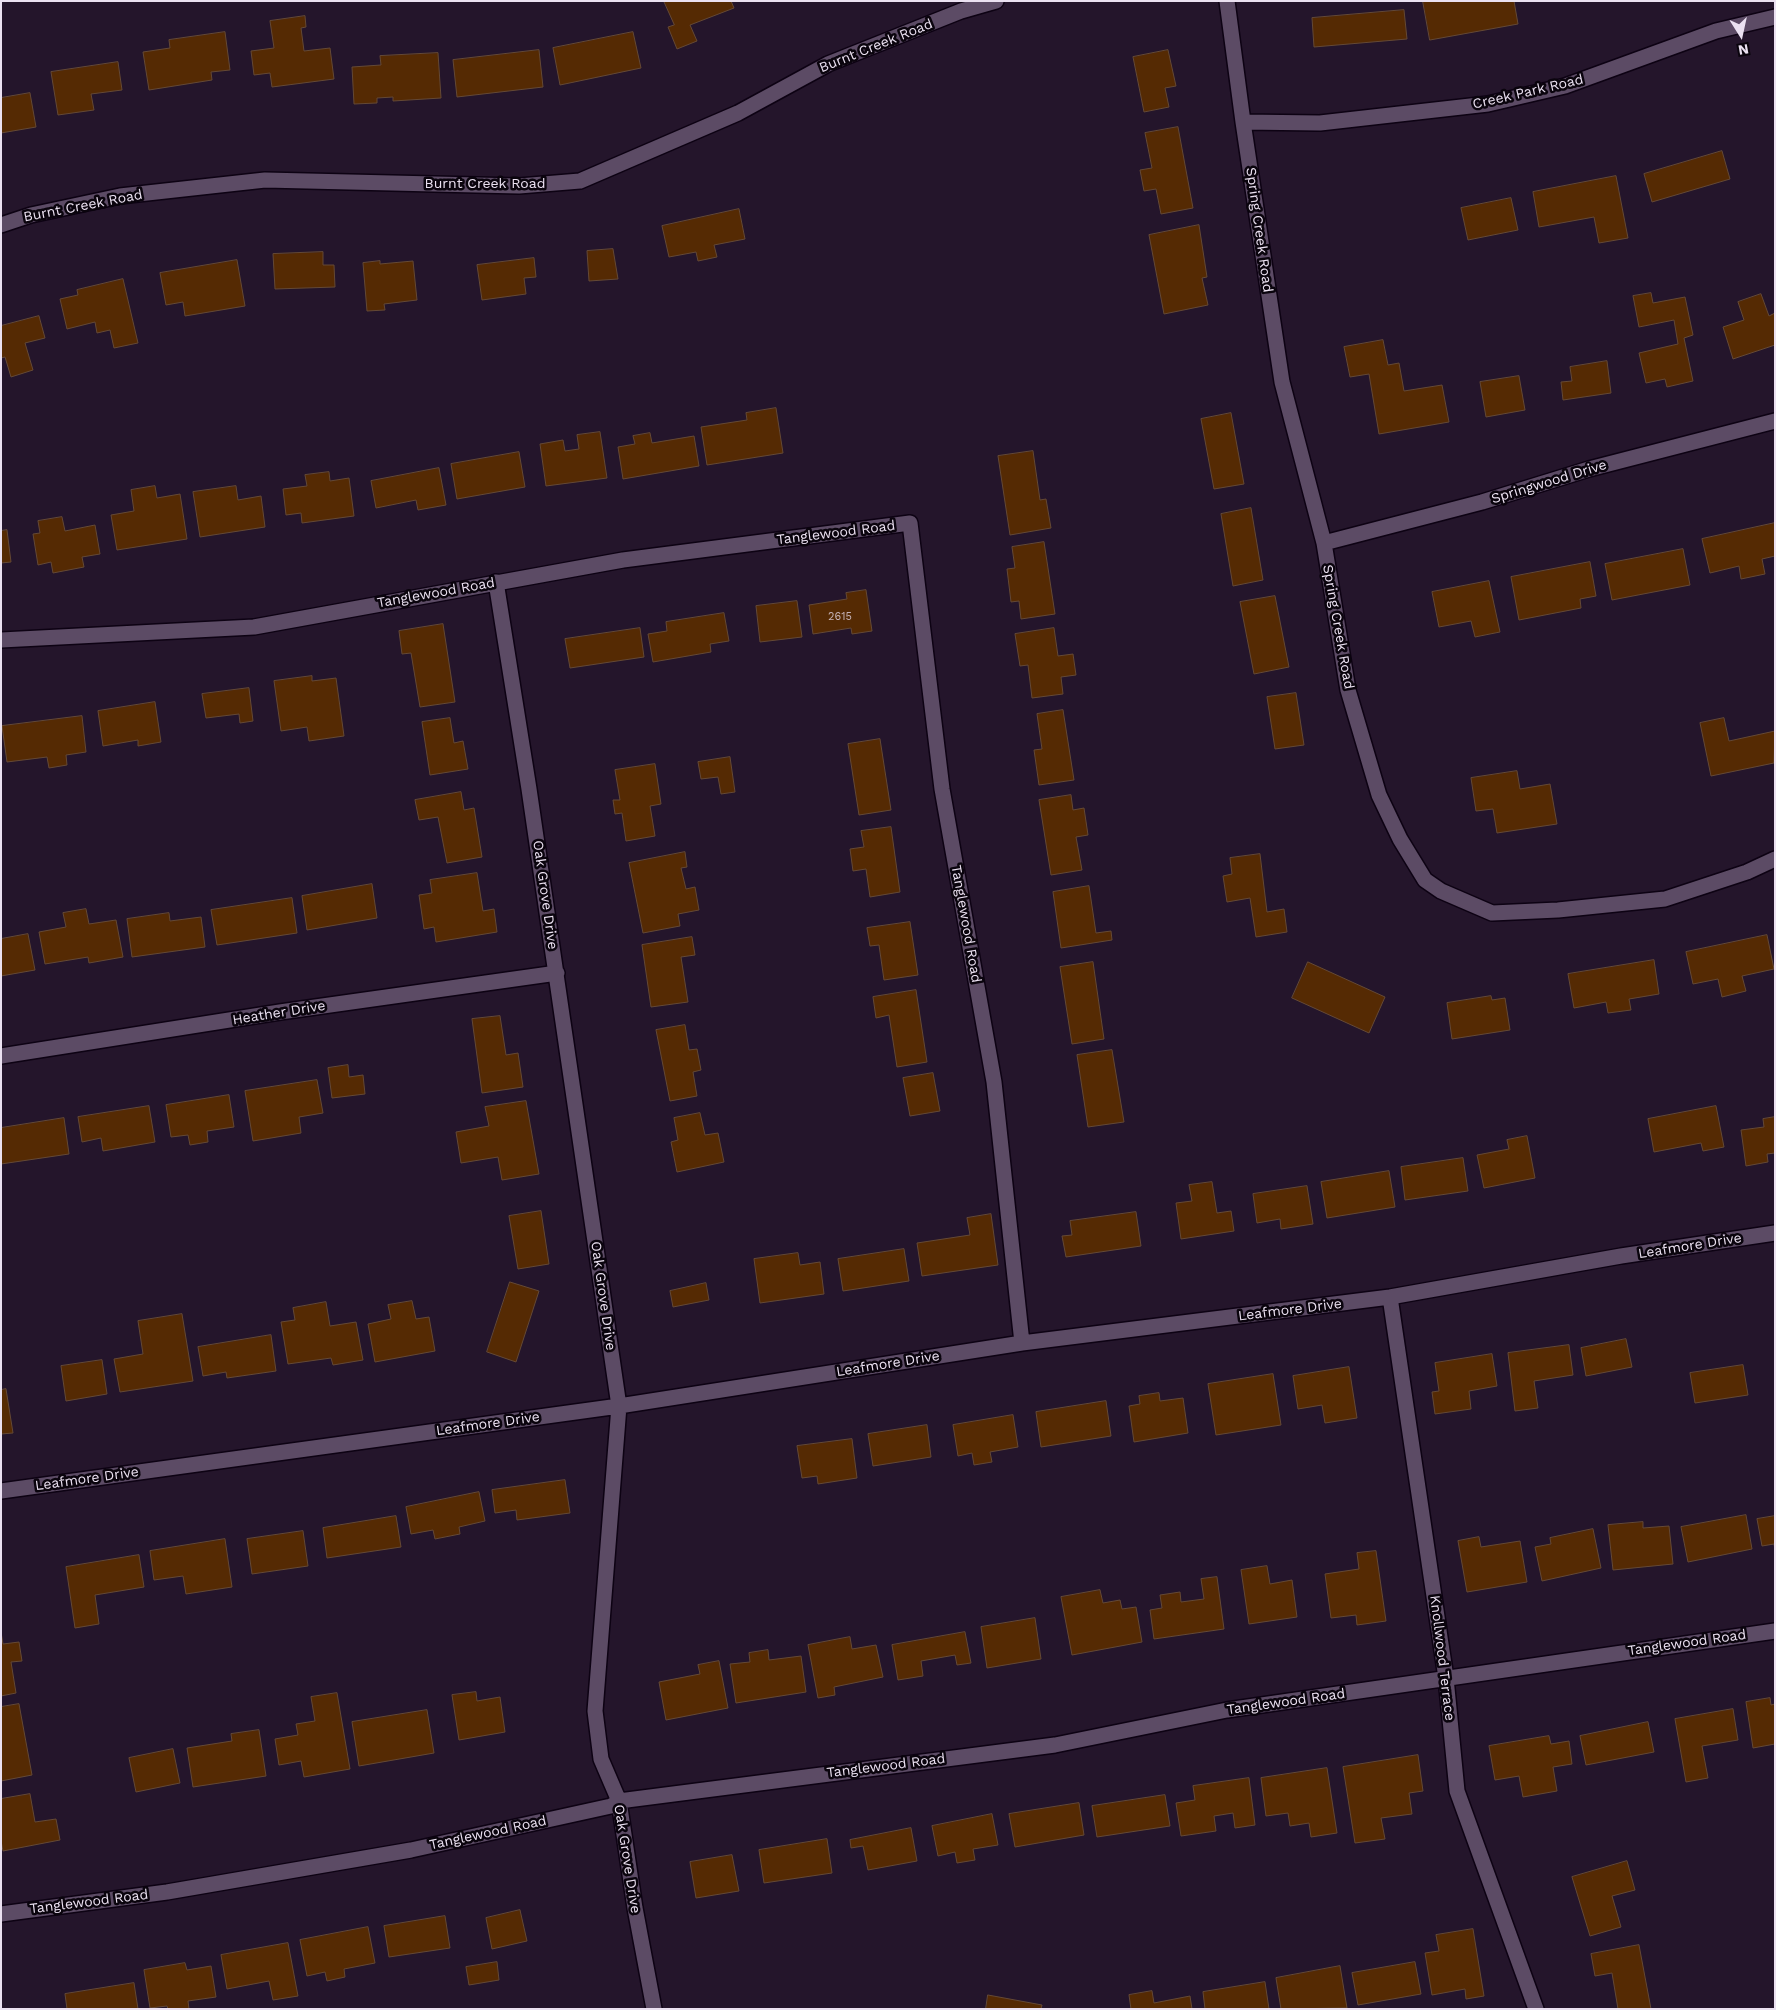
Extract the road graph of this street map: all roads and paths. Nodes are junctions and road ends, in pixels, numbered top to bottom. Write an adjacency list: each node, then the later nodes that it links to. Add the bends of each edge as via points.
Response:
1 (996, 1): 5 (street, Burnt Creek Road, via 961,11 828,64 738,113 580,180 519,186 264,180 120,196 31,215)
2 (1227, 1): 4 (street, Spring Creek Road)
3 (1775, 17): 4 (street, Creek Park Road, via 1716,31 1564,86 1488,104 1320,123)
4 (1243, 122): 7 (street, Spring Creek Road, via 1282,382)
5 (1, 225)
6 (1775, 421): 7 (street, Springwood Drive)
7 (1324, 543): 10 (street, Spring Creek Road, via 1348,690 1379,795 1425,880 1441,891 1492,913 1558,910 1666,899 1747,872)
8 (496, 582): 9 (street, Tanglewood Road, via 254,627); 11 (street, Oak Grove Drive); 15 (street, Tanglewood Road, via 623,560 910,523 942,789 994,1082)
9 (1, 640)
10 (1775, 859)
11 (557, 973): 12 (street, Heather Drive); 16 (street, Oak Grove Drive)
12 (1, 1056)
13 (1775, 1233): 14 (street, Leafmore Drive)
14 (1390, 1297): 15 (street, Leafmore Drive); 19 (street, Knollwood Terrace)
15 (1022, 1343): 16 (street, Leafmore Drive)
16 (619, 1406): 17 (street, Leafmore Drive); 20 (street, Oak Grove Drive, via 595,1711 601,1759)
17 (1, 1491)
18 (1775, 1631): 19 (street, Tanglewood Road)
19 (1446, 1678): 20 (street, Tanglewood Road, via 1227,1710 1055,1744); 23 (street, Knollwood Terrace, via 1457,1791)
20 (619, 1801): 21 (street, Tanglewood Road, via 610,1806 411,1850 167,1892); 22 (street, Oak Grove Drive, via 634,1908)
21 (1, 1914)
22 (654, 2009)
23 (1536, 2009)

